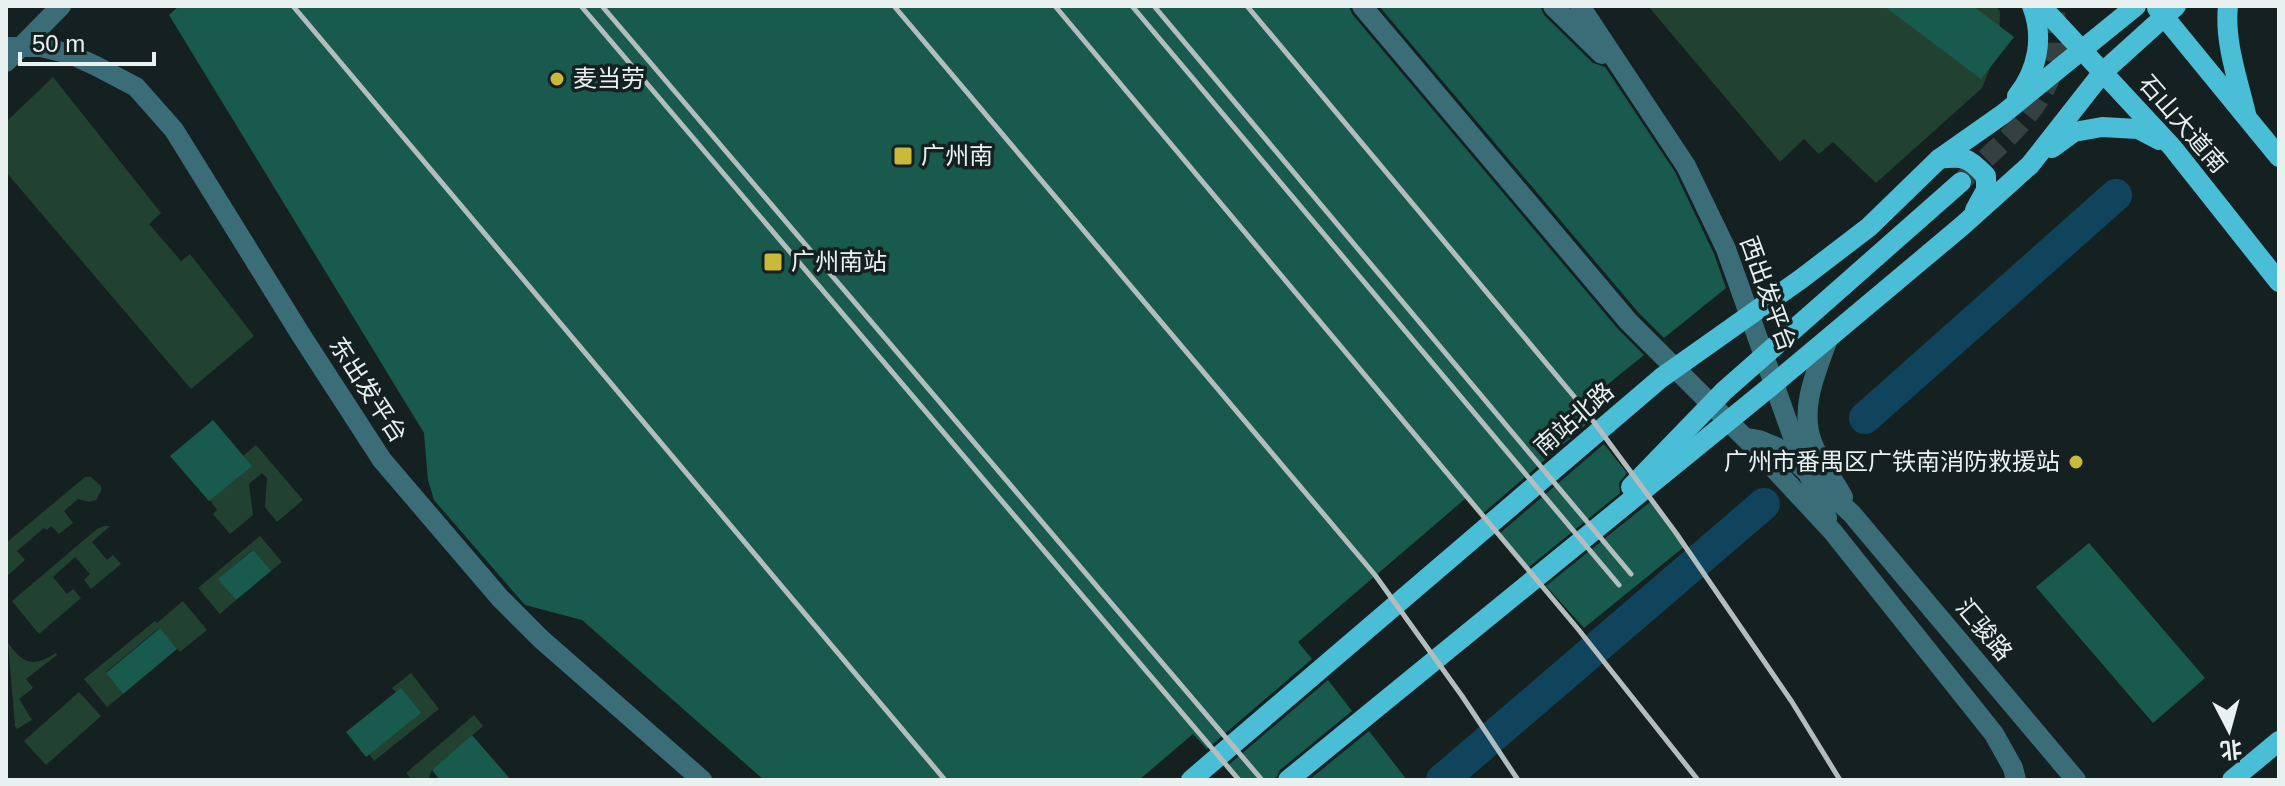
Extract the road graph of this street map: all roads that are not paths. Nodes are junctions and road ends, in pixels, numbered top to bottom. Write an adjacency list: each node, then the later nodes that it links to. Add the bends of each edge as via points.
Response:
1 (61, 6): 12 (street)
2 (1362, 6): 27 (street, via 1628,321)
3 (1553, 6): 14 (street, 西出发平台)
4 (1580, 6): 14 (street, 西出发平台)
5 (2032, 6): 15 (main road, via 2038,21 2035,64)
6 (2041, 6): 11 (main road, 石山大道南)
7 (2136, 6): 11 (main road)
8 (2228, 6): 16 (main road, via 2229,38)
9 (2165, 9): 13 (main road); 16 (main road)
10 (6, 47): 30 (street, 东出发平台, via 70,54 136,87 174,130 382,460 541,639)
11 (2082, 51): 13 (main road, 石山大道南); 15 (main road)
12 (6, 62)
13 (2103, 72): 17 (main road, 石山大道南); 20 (main road)
14 (1633, 85): 27 (street, 西出发平台, via 1686,166 1726,249)
15 (2003, 114): 19 (main road, 南站北路)
16 (2247, 118): 18 (main road)
17 (2172, 147): 20 (main road, via 2138,129 2102,127 2074,132); 23 (main road, 石山大道南)
18 (2279, 157)
19 (1939, 159): 22 (main road, via 1960,156 1986,176 1986,190); 31 (main road, 南站北路, via 1869,227 1661,378)
20 (2030, 165): 22 (main road)
21 (1961, 182): 28 (main road, via 1724,391)
22 (1971, 217): 24 (main road)
23 (2279, 282)
24 (1828, 339): 25 (main road); 26 (street, via 1807,418 1811,441)
25 (1679, 462): 26 (street, via 1726,437 1759,440 1793,459); 28 (main road)
26 (1852, 514): 34 (street, 汇骏路)
27 (1833, 532): 33 (street, via 1994,734)
28 (1561, 558): 32 (main road)
29 (2279, 741): 35 (main road)
30 (702, 780)
31 (1191, 780)
32 (1288, 780)
33 (2016, 780)
34 (2076, 780)
35 (2232, 780)

